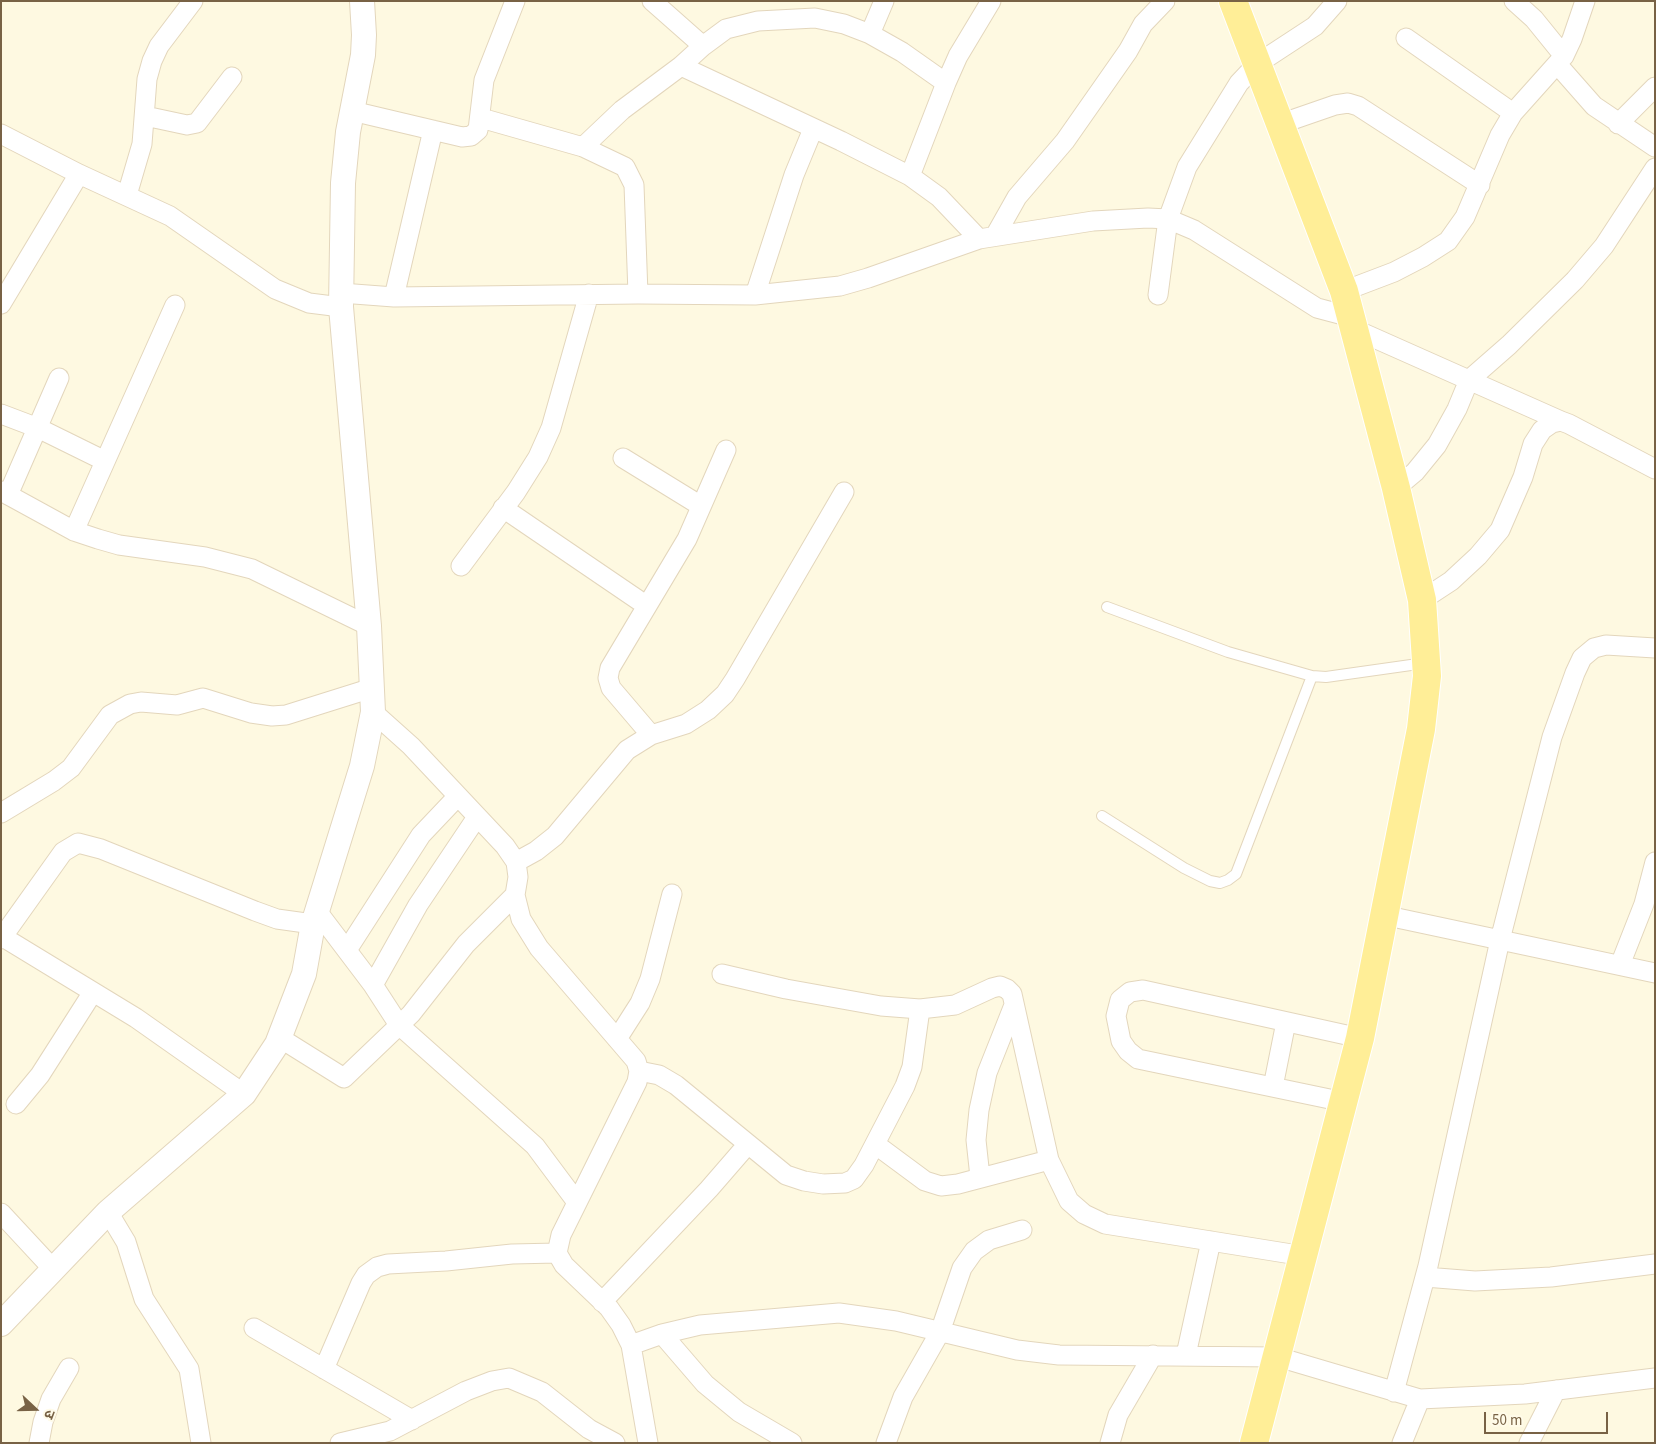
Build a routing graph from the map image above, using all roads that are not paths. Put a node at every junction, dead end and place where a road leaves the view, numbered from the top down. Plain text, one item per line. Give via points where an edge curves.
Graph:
1 (193, 1) edge
2 (362, 1) edge
3 (515, 1) edge
4 (652, 1) edge
5 (884, 1) edge
6 (991, 1) edge
7 (1165, 1) edge
8 (1233, 1) edge
9 (1337, 1) edge
10 (1514, 1) edge
11 (1585, 1) edge
12 (870, 34) junction
13 (1406, 38) dead end
14 (703, 46) junction
15 (1560, 60) junction
16 (1257, 64) junction
17 (681, 66) junction
18 (232, 76) dead end
19 (946, 83) junction
20 (1655, 87) edge
21 (352, 111) junction
22 (1513, 113) junction
23 (145, 116) junction
24 (481, 118) junction
25 (1280, 124) junction
26 (1618, 124) junction
27 (433, 130) junction
28 (813, 130) junction
29 (1, 134) edge
30 (584, 147) junction
31 (1655, 147) edge
32 (1655, 168) edge
33 (79, 174) junction
34 (910, 176) junction
35 (1480, 185) junction
36 (127, 195) junction
37 (1168, 219) junction
38 (987, 237) junction
39 (1344, 291) junction
40 (589, 294) junction
41 (638, 294) junction
42 (755, 295) junction
43 (1158, 295) dead end
44 (394, 298) junction
45 (341, 300) junction
46 (1, 304) edge
47 (175, 305) dead end
48 (1352, 323) junction
49 (59, 378) dead end
50 (1468, 380) junction
51 (1, 414) edge
52 (1561, 421) junction
53 (38, 428) junction
54 (726, 450) dead end
55 (623, 458) dead end
56 (105, 461) junction
57 (1655, 470) edge
58 (1396, 488) junction
59 (844, 492) dead end
60 (4, 493) edge
61 (701, 506) junction
62 (503, 508) junction
63 (74, 531) junction
64 (461, 566) dead end
65 (1422, 600) junction
66 (647, 606) junction
67 (1107, 607) dead end
68 (369, 626) junction
69 (1655, 648) edge
70 (1426, 663) junction
71 (1312, 676) junction
72 (372, 688) junction
73 (374, 712) junction
74 (651, 735) junction
75 (458, 796) junction
76 (1, 813) edge
77 (1102, 816) dead end
78 (477, 817) junction
79 (516, 862) junction
80 (1655, 862) edge
81 (672, 894) dead end
82 (515, 895) junction
83 (1383, 915) junction
84 (315, 917) junction
85 (2, 938) edge
86 (1500, 940) junction
87 (347, 950) junction
88 (1620, 964) junction
89 (1655, 973) edge
90 (722, 974) dead end
91 (373, 985) junction
92 (93, 992) junction
93 (1014, 1005) junction
94 (920, 1009) junction
95 (1286, 1022) junction
96 (399, 1025) junction
97 (280, 1038) junction
98 (1360, 1038) junction
99 (617, 1039) junction
100 (639, 1071) junction
101 (1273, 1087) junction
102 (244, 1094) junction
103 (1344, 1102) junction
104 (16, 1104) dead end
105 (748, 1144) junction
106 (875, 1144) junction
107 (1050, 1160) junction
108 (980, 1177) junction
109 (576, 1201) junction
110 (108, 1212) junction
111 (1, 1213) edge
112 (1022, 1230) dead end
113 (1212, 1241) junction
114 (557, 1253) junction
115 (1304, 1256) junction
116 (1655, 1264) edge
117 (53, 1269) junction
118 (1425, 1278) junction
119 (602, 1302) junction
120 (1, 1324) edge
121 (254, 1328) dead end
122 (940, 1332) junction
123 (662, 1334) junction
124 (631, 1345) junction
125 (1153, 1355) junction
126 (1186, 1355) junction
127 (1278, 1357) junction
128 (69, 1368) dead end
129 (324, 1369) junction
130 (1655, 1378) edge
131 (1556, 1390) junction
132 (1394, 1392) junction
133 (1420, 1399) junction
134 (412, 1420) junction
135 (604, 1440) edge
136 (39, 1443) edge
137 (201, 1443) edge
138 (340, 1443) edge
139 (648, 1443) edge
140 (792, 1443) edge
141 (886, 1443) edge
142 (1110, 1443) edge
143 (1254, 1443) edge
144 (1402, 1443) edge
145 (1530, 1443) edge

1 - 23 street via 159,46 152,61 147,80
2 - 21 street via 364,35
3 - 24 street via 484,80
4 - 14 street
5 - 12 street
6 - 19 street
7 - 38 street via 1143,24 1065,142 1017,196
8 - 16 main road
9 - 16 street via 1315,26
10 - 15 street via 1534,19
11 - 15 street via 1572,39
12 - 14 street via 815,18 792,18 758,21 726,30
12 - 19 street
13 - 22 street
14 - 17 street
15 - 22 street
15 - 26 street via 1594,106
16 - 25 main road
16 - 37 street via 1239,83 1187,168
17 - 28 street
17 - 30 street via 622,110
18 - 23 street via 197,123 187,125
19 - 34 street
20 - 26 street
21 - 27 street
21 - 45 street via 343,183
22 - 35 street via 1500,135
23 - 36 street via 138,165
24 - 27 street via 478,130 471,136
24 - 30 street
25 - 35 street via 1335,105 1348,103 1358,106
25 - 39 main road
26 - 31 street
27 - 44 street
28 - 34 street
28 - 42 street via 794,175
29 - 33 street
30 - 41 street via 625,167 634,185
32 - 50 street via 1604,246 1527,328
33 - 36 street
33 - 46 street
34 - 38 street
35 - 39 street via 1465,217 1448,241 1409,265
36 - 45 street via 199,234 275,289 309,303
37 - 38 street via 1093,221
37 - 43 street
37 - 48 street via 1226,249 1285,290
38 - 42 street via 840,286
39 - 48 main road
40 - 41 street
40 - 44 street
40 - 62 street via 551,428 538,458
41 - 42 street
44 - 45 street
45 - 68 street
47 - 56 street
48 - 50 street
48 - 58 main road
49 - 53 street
50 - 52 street
50 - 58 street via 1457,409 1437,445 1415,472
51 - 53 street
52 - 57 street
52 - 65 street via 1542,430 1533,444 1500,530 1451,581
53 - 56 street
53 - 60 street
54 - 61 street
55 - 61 street
56 - 63 street
58 - 65 main road
59 - 74 street via 725,694 686,724
60 - 63 street
61 - 66 street via 687,539
62 - 64 street
62 - 66 street
63 - 68 street via 119,545 205,557 252,570
65 - 70 main road
66 - 74 street via 614,659 608,678 611,688
67 - 71 lane via 1228,652
68 - 72 street
69 - 86 street via 1606,645 1594,648 1582,658 1552,738
70 - 71 lane via 1326,677
70 - 83 main road via 1421,729
71 - 77 lane via 1236,874 1228,880 1220,883 1210,881 1184,868
72 - 73 street
72 - 76 street via 279,716 250,713 203,698 177,704 130,704 110,715 71,768
73 - 75 street
73 - 84 street via 362,766
74 - 79 street via 627,750 555,836
75 - 78 street
75 - 87 street via 421,835
78 - 79 street
78 - 91 street via 418,905
79 - 82 street
80 - 88 street via 1644,904
81 - 99 street via 650,979 640,1003
82 - 96 street via 466,944
82 - 99 street via 521,919 539,948
83 - 86 street
83 - 98 main road
84 - 85 street via 277,919 101,849 78,844 63,852
84 - 87 street
84 - 97 street via 304,974
85 - 92 street
86 - 88 street
86 - 118 street
87 - 91 street
88 - 89 street
90 - 94 street via 786,990 881,1006
91 - 96 street
92 - 102 street via 136,1018
92 - 104 street via 40,1075
93 - 94 street via 1012,994 1000,986 956,1004
93 - 107 street
93 - 108 street via 987,1073 979,1110 976,1140
94 - 106 street via 912,1067
95 - 98 street
95 - 101 street
95 - 101 street via 1143,990 1130,992 1120,1000 1116,1016 1121,1041 1138,1058
96 - 97 street via 344,1078
96 - 109 street via 535,1146
97 - 102 street
98 - 103 main road
99 - 100 street via 636,1061
100 - 105 street via 659,1075 676,1085
100 - 109 street via 637,1082
101 - 103 street
102 - 110 street
103 - 115 main road
105 - 106 street via 786,1175 823,1184 845,1183 854,1179
105 - 119 street
106 - 108 street via 925,1181 940,1186
107 - 108 street
107 - 113 street via 1069,1201 1084,1214 1105,1224
109 - 114 street via 561,1234
110 - 117 street
110 - 137 street via 126,1242 144,1300 189,1369
111 - 117 street
112 - 122 street via 989,1240 974,1251 962,1268
113 - 115 street
113 - 126 street
114 - 119 street via 564,1265
114 - 129 street via 377,1267 361,1282
115 - 127 main road
116 - 118 street via 1551,1277 1475,1281
117 - 120 street
118 - 132 street
119 - 124 street via 621,1325
121 - 129 street
122 - 123 street via 896,1321 839,1313 700,1325
122 - 125 street via 1042,1353
122 - 141 street via 903,1397
123 - 124 street
123 - 140 street via 705,1384 739,1412
124 - 139 street
125 - 126 street
125 - 142 street via 1118,1415
126 - 127 street
127 - 132 street
127 - 143 main road
128 - 136 street via 51,1400
129 - 134 street
130 - 131 street
131 - 133 street
131 - 145 street
132 - 133 street
133 - 144 street
134 - 135 street via 466,1391 509,1378 542,1392
134 - 138 street via 390,1431

